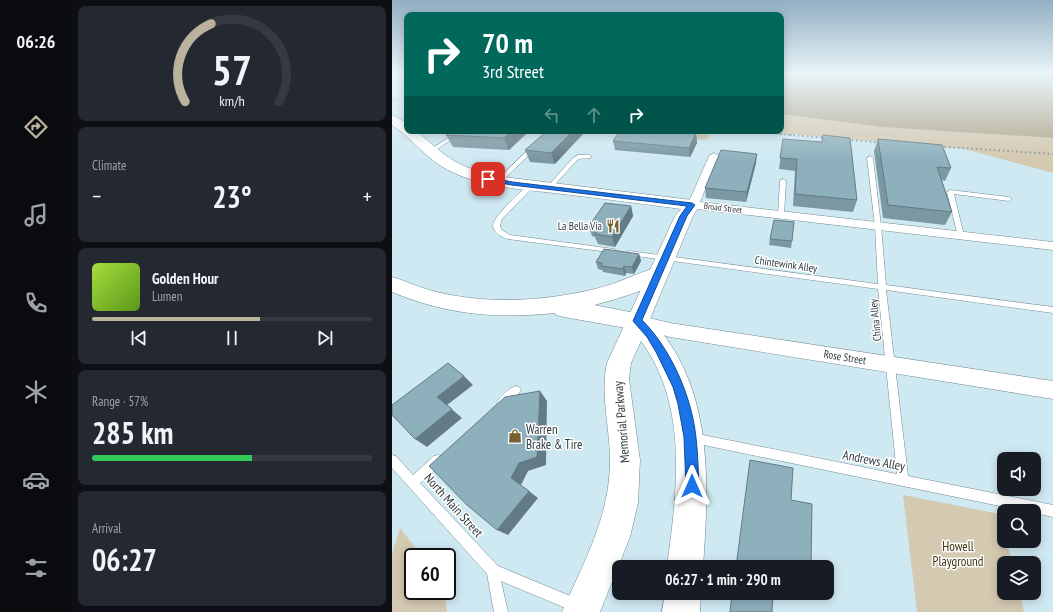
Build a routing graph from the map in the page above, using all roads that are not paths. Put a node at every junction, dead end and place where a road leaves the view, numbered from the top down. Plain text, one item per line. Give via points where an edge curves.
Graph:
1 (392, 119) edge
2 (404, 127) edge
3 (412, 134) edge
4 (457, 134) edge
5 (540, 140) edge
6 (431, 151) junction
7 (714, 156) dead end
8 (589, 157) dead end
9 (870, 158) dead end
10 (499, 181) junction
11 (784, 181) dead end
12 (531, 186) junction
13 (549, 188) junction
14 (1010, 199) dead end
15 (692, 205) junction
16 (781, 215) junction
17 (878, 226) junction
18 (961, 236) junction
19 (1053, 246) edge
20 (662, 266) junction
21 (392, 284) edge
22 (882, 288) junction
23 (545, 306) junction
24 (1053, 310) edge
25 (637, 321) junction
26 (890, 364) junction
27 (516, 390) dead end
28 (1053, 390) edge
29 (493, 411) edge
30 (690, 437) junction
31 (447, 452) edge
32 (392, 460) edge
33 (903, 480) junction
34 (413, 482) junction
35 (1053, 511) edge
36 (686, 560) edge
37 (493, 571) junction
38 (682, 600) edge
39 (586, 611) edge
40 (501, 612) edge
41 (681, 612) edge

1 - 2 main road, Broad Street
3 - 6 main road, Broad Street
4 - 6 lane
5 - 10 lane
6 - 10 main road, Broad Street via 445,163 460,170
7 - 15 street
8 - 13 lane via 574,159
9 - 17 lane, China Alley
10 - 12 main road, Broad Street
11 - 16 lane
12 - 13 main road, Broad Street
12 - 20 lane, Chintewink Alley via 500,217 497,228 501,234
13 - 15 main road, Broad Street
14 - 18 lane via 950,192
15 - 16 street, Broad Street
15 - 20 main road, Memorial Parkway via 684,216
16 - 17 street, Broad Street
17 - 18 street, Broad Street
17 - 22 lane, China Alley
18 - 19 street, Broad Street
20 - 22 lane, Chintewink Alley
20 - 23 main road via 629,288
20 - 25 main road, Memorial Parkway
21 - 23 main road via 452,304 491,308
22 - 24 lane, Chintewink Alley
22 - 26 lane, China Alley
23 - 25 main road
25 - 26 street, Rose Street via 670,330
25 - 30 main road via 655,341 671,371 684,404
25 - 39 main road, Memorial Parkway via 619,363 617,375 625,460 622,503 613,537
26 - 28 street, Rose Street
26 - 33 lane, China Alley
27 - 29 lane
30 - 33 lane, Andrews Alley
30 - 36 main road via 692,490
31 - 34 lane
32 - 34 lane, North Main Street
33 - 35 lane, Andrews Alley
34 - 37 lane, North Main Street
37 - 39 lane
37 - 40 lane
38 - 41 main road

